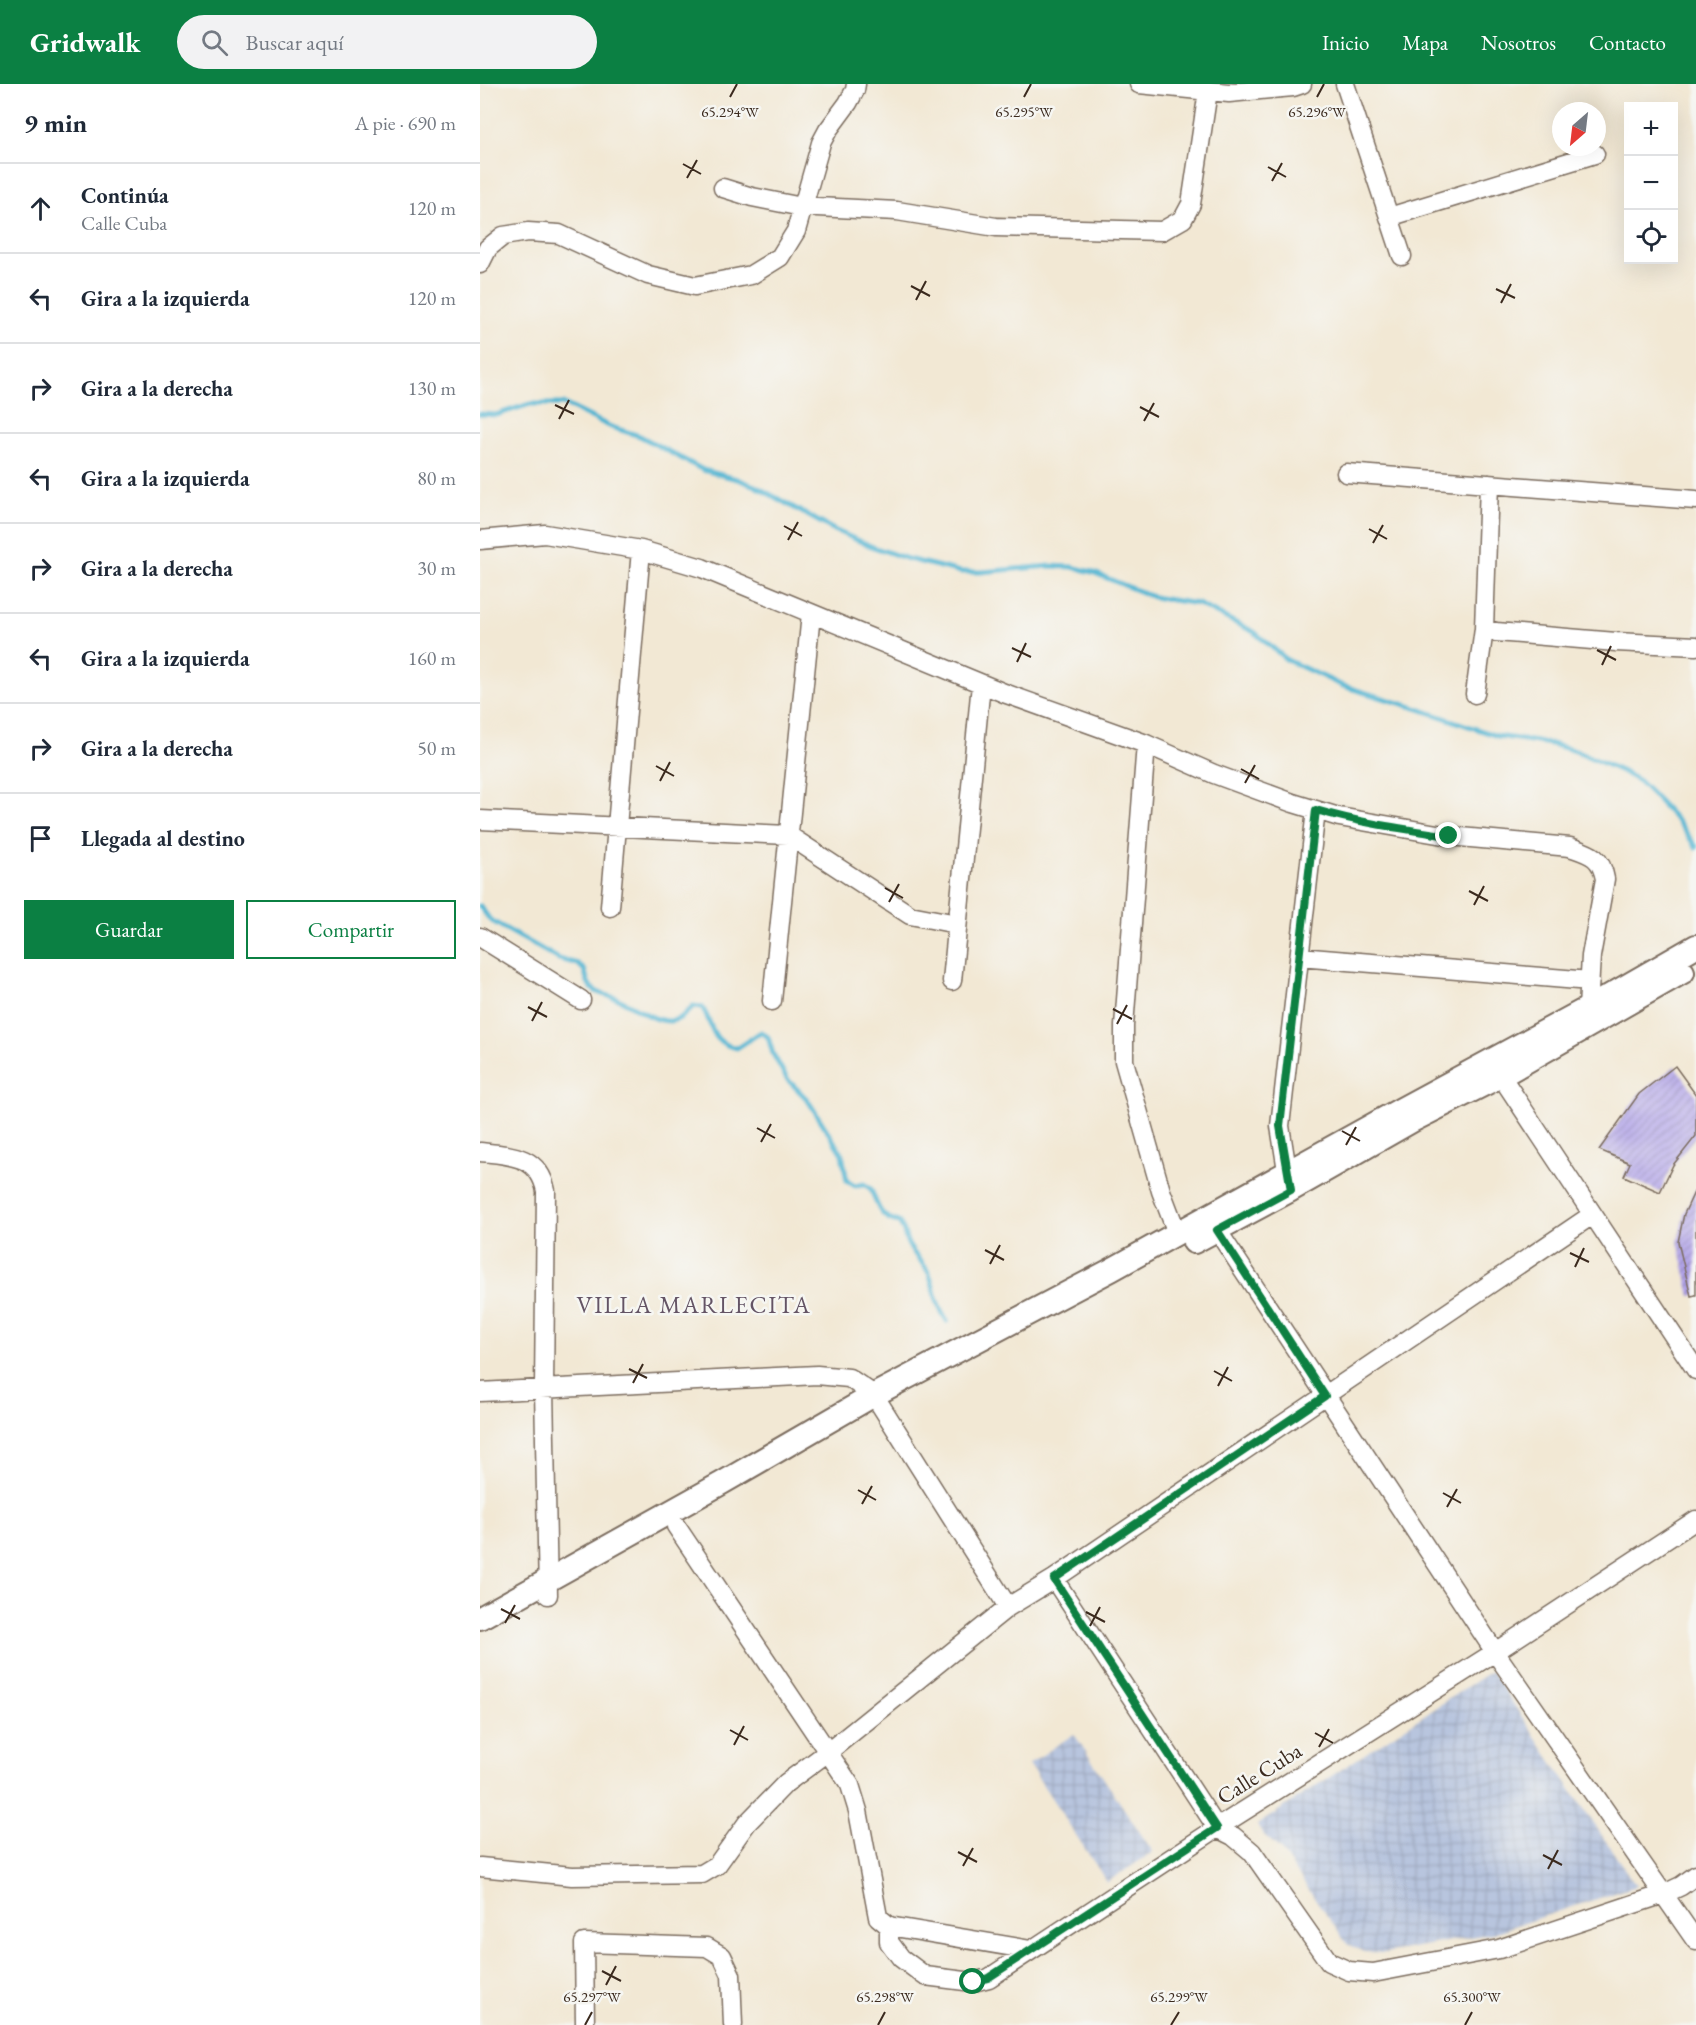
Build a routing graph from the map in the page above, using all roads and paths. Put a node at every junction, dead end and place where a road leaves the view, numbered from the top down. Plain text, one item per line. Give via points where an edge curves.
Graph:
1 (856, 84) edge
2 (1139, 84) edge
3 (1302, 84) edge
4 (1346, 84) edge
5 (1208, 91) junction
6 (1588, 156) edge
7 (723, 188) dead end
8 (803, 206) junction
9 (1389, 217) junction
10 (1402, 256) dead end
11 (480, 264) edge
12 (1346, 473) dead end
13 (1489, 484) junction
14 (1696, 500) edge
15 (480, 540) edge
16 (641, 550) junction
17 (811, 614) junction
18 (1484, 629) junction
19 (1696, 646) edge
20 (981, 684) junction
21 (1475, 694) dead end
22 (1146, 744) junction
23 (1316, 810) junction
24 (480, 820) edge
25 (617, 827) junction
26 (788, 835) junction
27 (610, 907) dead end
28 (957, 924) junction
29 (480, 937) edge
30 (1696, 946) edge
31 (1299, 957) junction
32 (1696, 964) edge
33 (952, 981) dead end
34 (1590, 981) junction
35 (581, 1000) dead end
36 (772, 1001) dead end
37 (1588, 1008) junction
38 (1501, 1076) junction
39 (480, 1152) edge
40 (1289, 1181) junction
41 (1592, 1215) junction
42 (1217, 1230) junction
43 (1177, 1233) junction
44 (1696, 1370) edge
45 (544, 1389) junction
46 (480, 1392) edge
47 (1325, 1396) junction
48 (879, 1401) junction
49 (1696, 1520) edge
50 (676, 1526) junction
51 (1054, 1579) junction
52 (548, 1587) junction
53 (1008, 1607) junction
54 (480, 1618) edge
55 (480, 1633) edge
56 (1495, 1652) junction
57 (828, 1752) junction
58 (1217, 1828) junction
59 (480, 1867) edge
60 (1696, 1875) edge
61 (1664, 1894) junction
62 (889, 1926) junction
63 (1696, 1941) edge
64 (1031, 1950) junction
65 (585, 2025) edge
66 (733, 2025) edge

1 - 8 street via 848,103 820,143
2 - 5 street
3 - 5 street via 1229,93
4 - 9 street
5 - 8 street via 1191,204 1183,219 1162,231 996,227 897,211
6 - 9 street
7 - 8 street
8 - 11 street via 796,231 780,257 751,275 706,284 648,275 559,234 528,232 503,236 488,248
9 - 10 street
12 - 13 street
13 - 14 street
13 - 18 street
15 - 16 street via 545,534
16 - 17 street via 740,582
16 - 25 street
17 - 20 street
17 - 26 street
18 - 19 street
18 - 21 street
20 - 22 street
20 - 28 street
22 - 23 street via 1214,774
22 - 43 street via 1124,1061
23 - 31 street
23 - 34 street via 1416,831 1570,847 1589,853 1603,867 1605,879
24 - 25 street
25 - 26 street
25 - 27 street
26 - 28 street via 910,915
26 - 36 street
28 - 33 street
29 - 35 street
30 - 37 street
31 - 34 street
31 - 40 street via 1280,1126
32 - 38 street
34 - 37 street
37 - 40 street via 1401,1109
38 - 40 street
38 - 41 street
39 - 45 street via 527,1161 543,1178
40 - 42 street
40 - 43 street
41 - 44 street
41 - 47 street
42 - 47 street
42 - 48 street
43 - 48 street
45 - 46 street
45 - 48 street via 817,1375 849,1378
45 - 52 street
47 - 51 street
47 - 56 street
48 - 50 street
48 - 52 street via 750,1467
48 - 53 street
49 - 56 street, Calle Cuba
50 - 52 street
50 - 57 street, Calle Cuba
51 - 53 street
51 - 58 street
52 - 54 street
52 - 55 street
53 - 57 street
56 - 58 street, Calle Cuba
56 - 61 street
57 - 59 street via 786,1783 747,1823 717,1864 702,1874 572,1876
57 - 62 street, Calle Cuba via 850,1785 878,1917
58 - 61 street via 1252,1852 1329,1962 1349,1971 1373,1973 1498,1949
58 - 64 street, Calle Cuba
60 - 61 street
61 - 63 street
62 - 64 street
62 - 64 street, Calle Cuba via 889,1942 901,1958 925,1976 973,1982 988,1978
65 - 66 street via 584,1943 707,1947 722,1956 731,1975

